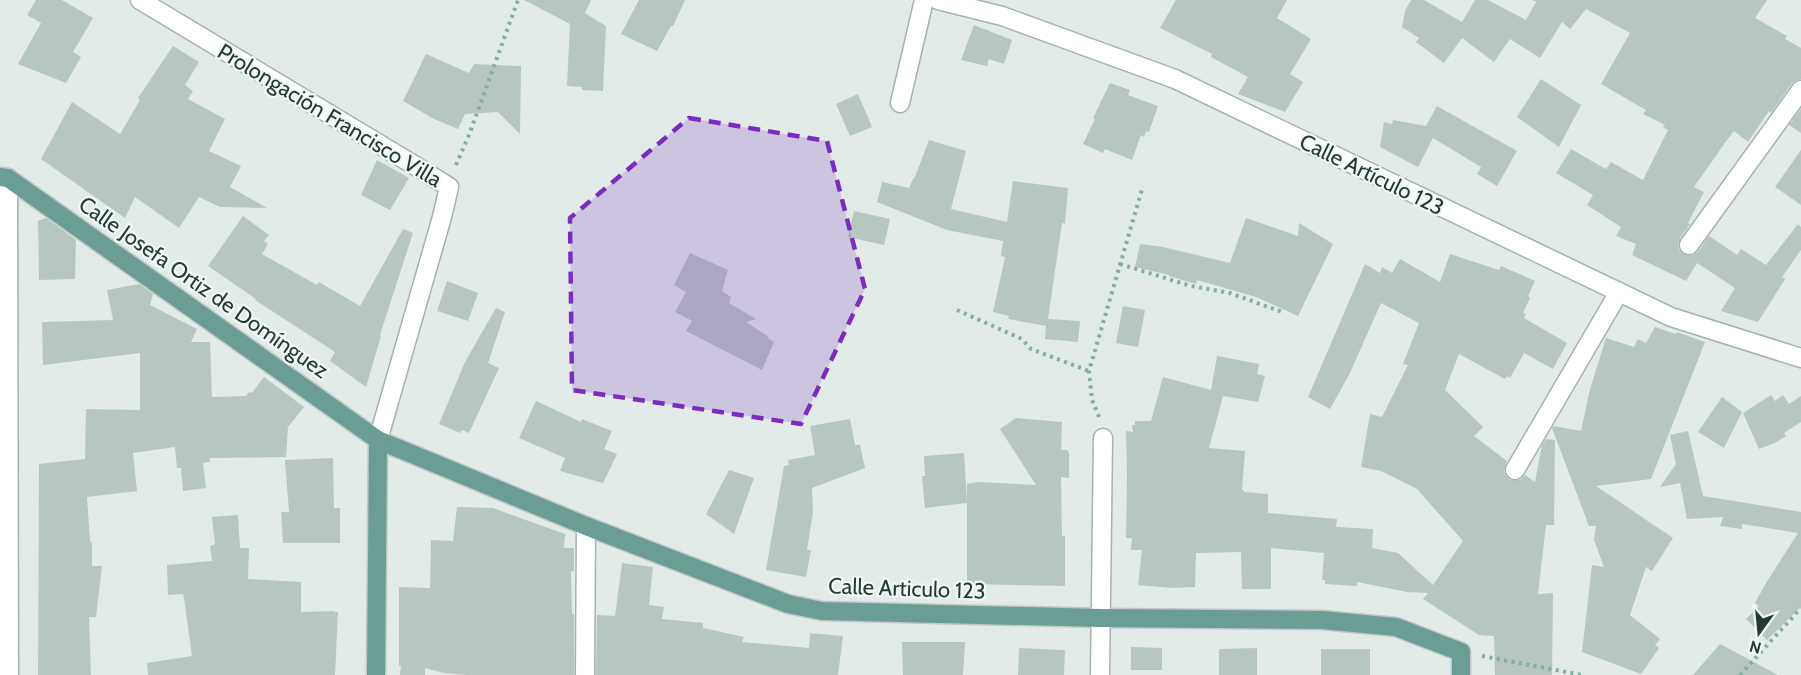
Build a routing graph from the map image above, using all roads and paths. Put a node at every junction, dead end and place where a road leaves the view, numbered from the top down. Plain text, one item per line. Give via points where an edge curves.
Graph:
1 (140, 0) edge
2 (518, 0) edge
3 (924, 0) edge
4 (938, 0) edge
5 (1801, 90) edge
6 (900, 102) dead end
7 (4, 177) edge
8 (1143, 186) dead end
9 (449, 187) junction
10 (1689, 245) dead end
11 (1120, 264) junction
12 (1618, 292) junction
13 (957, 310) dead end
14 (1285, 313) dead end
15 (1801, 358) edge
16 (1089, 371) junction
17 (1103, 438) joint
18 (378, 440) junction
19 (4, 463) edge
20 (1515, 470) dead end
21 (586, 526) junction
22 (1801, 608) edge
23 (1101, 618) junction
24 (1461, 652) junction
25 (9, 675) edge
26 (376, 675) edge
27 (585, 675) edge
28 (1100, 675) edge
29 (1461, 675) edge
30 (1582, 675) edge
31 (1740, 675) edge

1 - 9 street, Prolongación Francisco Villa
2 - 9 path
3 - 6 street
4 - 12 street, Calle Artículo 123 via 1002,16 1175,80
5 - 10 street
7 - 18 main road, Calle Josefa Ortiz de Domínguez
7 - 19 street
8 - 11 path
9 - 18 street, Prolongación Francisco Villa
11 - 14 path via 1191,286 1230,293
11 - 16 path
12 - 15 street, Calle Artículo 123 via 1671,317
12 - 20 street
13 - 16 path via 1022,339 1031,349
16 - 17 path
17 - 23 street
18 - 21 main road, Calle Articulo 123
18 - 26 main road
19 - 25 street
21 - 23 main road, Calle Articulo 123 via 788,604 822,610
21 - 27 street
22 - 31 path
23 - 24 main road, Calle Articulo 123 via 1322,620 1396,627
23 - 28 street
24 - 29 main road
24 - 30 path

